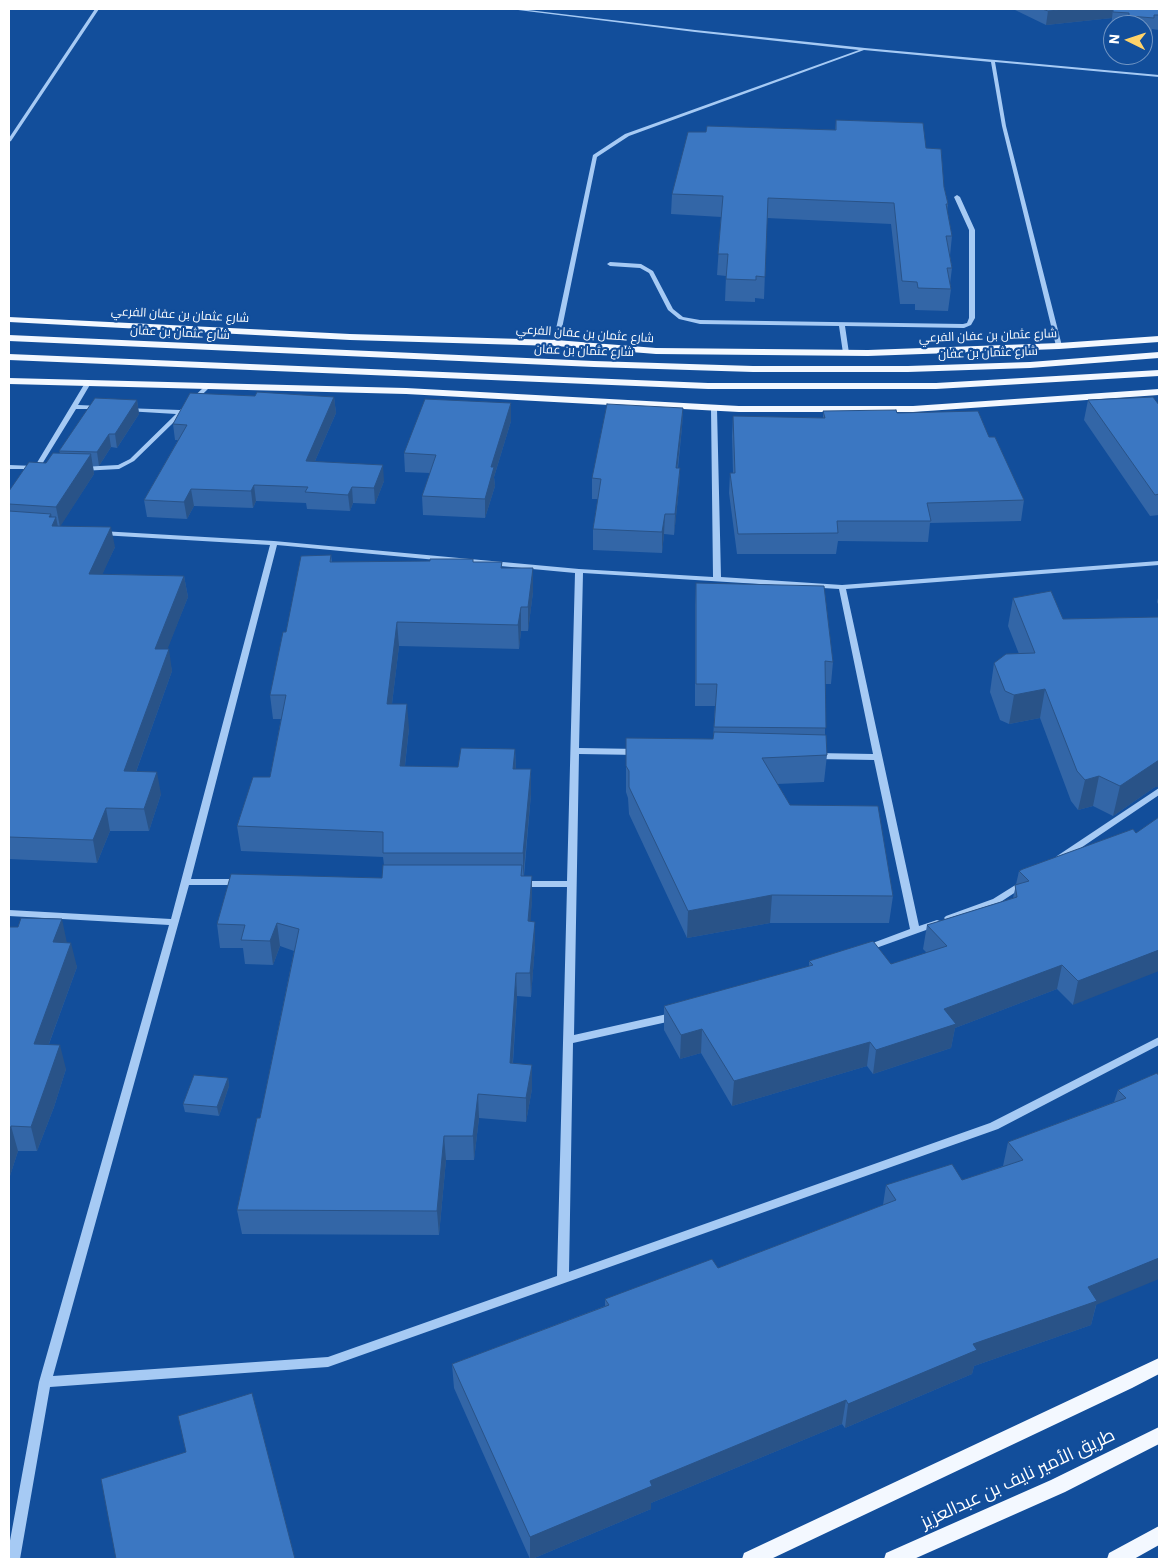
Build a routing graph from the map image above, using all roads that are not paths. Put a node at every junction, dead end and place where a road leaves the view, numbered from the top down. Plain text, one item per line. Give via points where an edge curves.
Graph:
1 (97, 9) edge
2 (512, 9) edge
3 (865, 49) junction
4 (993, 61) junction
5 (1159, 76) edge
6 (9, 141) edge
7 (957, 198) dead end
8 (610, 264) dead end
9 (9, 319) edge
10 (842, 324) junction
11 (9, 337) edge
12 (1159, 339) edge
13 (556, 343) junction
14 (1059, 346) junction
15 (846, 353) junction
16 (1159, 355) edge
17 (9, 357) edge
18 (1159, 373) edge
19 (9, 382) edge
20 (88, 383) junction
21 (207, 387) junction
22 (1159, 392) edge
23 (74, 407) junction
24 (112, 409) edge
25 (122, 409) edge
26 (714, 409) junction
27 (180, 412) junction
28 (9, 466) edge
29 (37, 468) junction
30 (47, 468) edge
31 (76, 469) edge
32 (97, 533) edge
33 (274, 543) junction
34 (1159, 563) edge
35 (579, 571) junction
36 (717, 580) junction
37 (842, 587) junction
38 (574, 751) junction
39 (643, 752) edge
40 (810, 756) edge
41 (878, 757) junction
42 (1159, 791) edge
43 (1053, 863) edge
44 (1036, 874) edge
45 (185, 882) junction
46 (254, 882) edge
47 (512, 884) edge
48 (572, 884) junction
49 (9, 913) edge
50 (175, 922) junction
51 (915, 931) junction
52 (851, 954) edge
53 (684, 1014) edge
54 (568, 1040) junction
55 (1159, 1041) edge
56 (563, 1279) junction
57 (1159, 1365) edge
58 (45, 1382) junction
59 (1159, 1435) edge
60 (1159, 1535) edge
61 (13, 1559) edge
62 (751, 1559) edge
63 (893, 1559) edge
64 (1116, 1559) edge

1 - 6 street
2 - 3 street
3 - 4 street
3 - 13 street via 627,136 596,156
4 - 5 street
4 - 14 street via 1012,162
7 - 10 street via 972,230 972,318 969,324 952,327
8 - 10 street via 641,266 651,272 671,310 681,318 700,322
9 - 13 main road, شارع عثمان بن عفان الفرعي via 350,337
10 - 15 street
11 - 16 main road, شارع عثمان بن عفان via 753,370 1030,365
12 - 14 main road, شارع عثمان بن عفان الفرعي
13 - 15 main road, شارع عثمان بن عفان الفرعي via 656,351
14 - 15 main road, شارع عثمان بن عفان الفرعي
17 - 18 main road, شارع عثمان بن عفان via 708,386 936,386
19 - 20 main road
20 - 21 main road
20 - 23 street
21 - 26 main road via 406,391
21 - 27 street
22 - 26 main road via 913,409
23 - 24 street
23 - 29 street
25 - 27 street
26 - 36 street
27 - 31 street via 132,460 119,468
28 - 29 street
29 - 30 street
32 - 33 street
33 - 35 street
33 - 45 street
34 - 37 street
35 - 36 street
35 - 38 street
36 - 37 street
37 - 41 street
38 - 39 street
38 - 48 street
40 - 41 street
41 - 51 street
42 - 43 street
44 - 51 street via 996,902
45 - 46 street
45 - 50 street
47 - 48 street
48 - 54 street
49 - 50 street
50 - 58 street
51 - 52 street
53 - 54 street
54 - 56 street
55 - 56 street via 994,1126
56 - 58 street via 328,1362
57 - 62 main road
58 - 61 street
59 - 63 main road, طريق الأمير نايف بن عبدالعزيز via 1058,1486
60 - 64 main road

